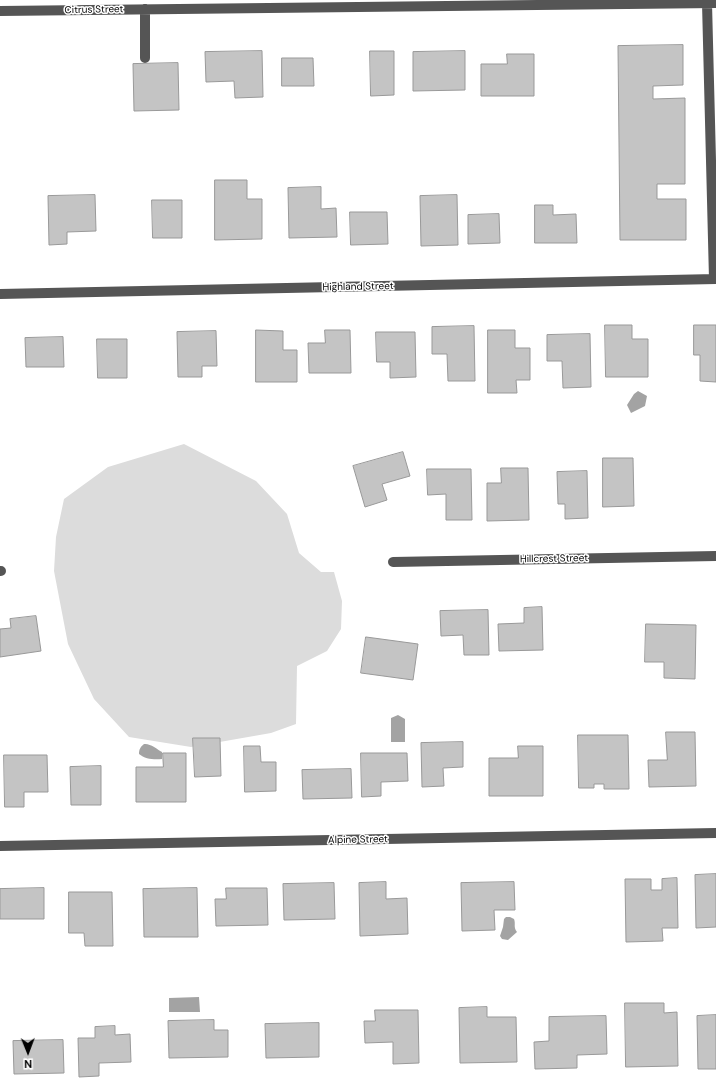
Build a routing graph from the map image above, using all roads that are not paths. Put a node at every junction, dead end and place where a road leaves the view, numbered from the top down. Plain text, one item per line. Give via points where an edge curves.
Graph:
1 (592, 2) edge
2 (711, 3) edge
3 (145, 9) junction
4 (0, 11) edge
5 (145, 58) dead end
6 (715, 279) edge
7 (0, 294) edge
8 (716, 556) edge
9 (392, 562) dead end
10 (716, 833) edge
11 (0, 846) edge

1 - 2 street, Citrus Street
1 - 3 street, Citrus Street
2 - 6 street
3 - 4 street, Citrus Street
3 - 5 street
6 - 7 street, Highland Street
8 - 9 street, Hillcrest Street
10 - 11 street, Alpine Street

